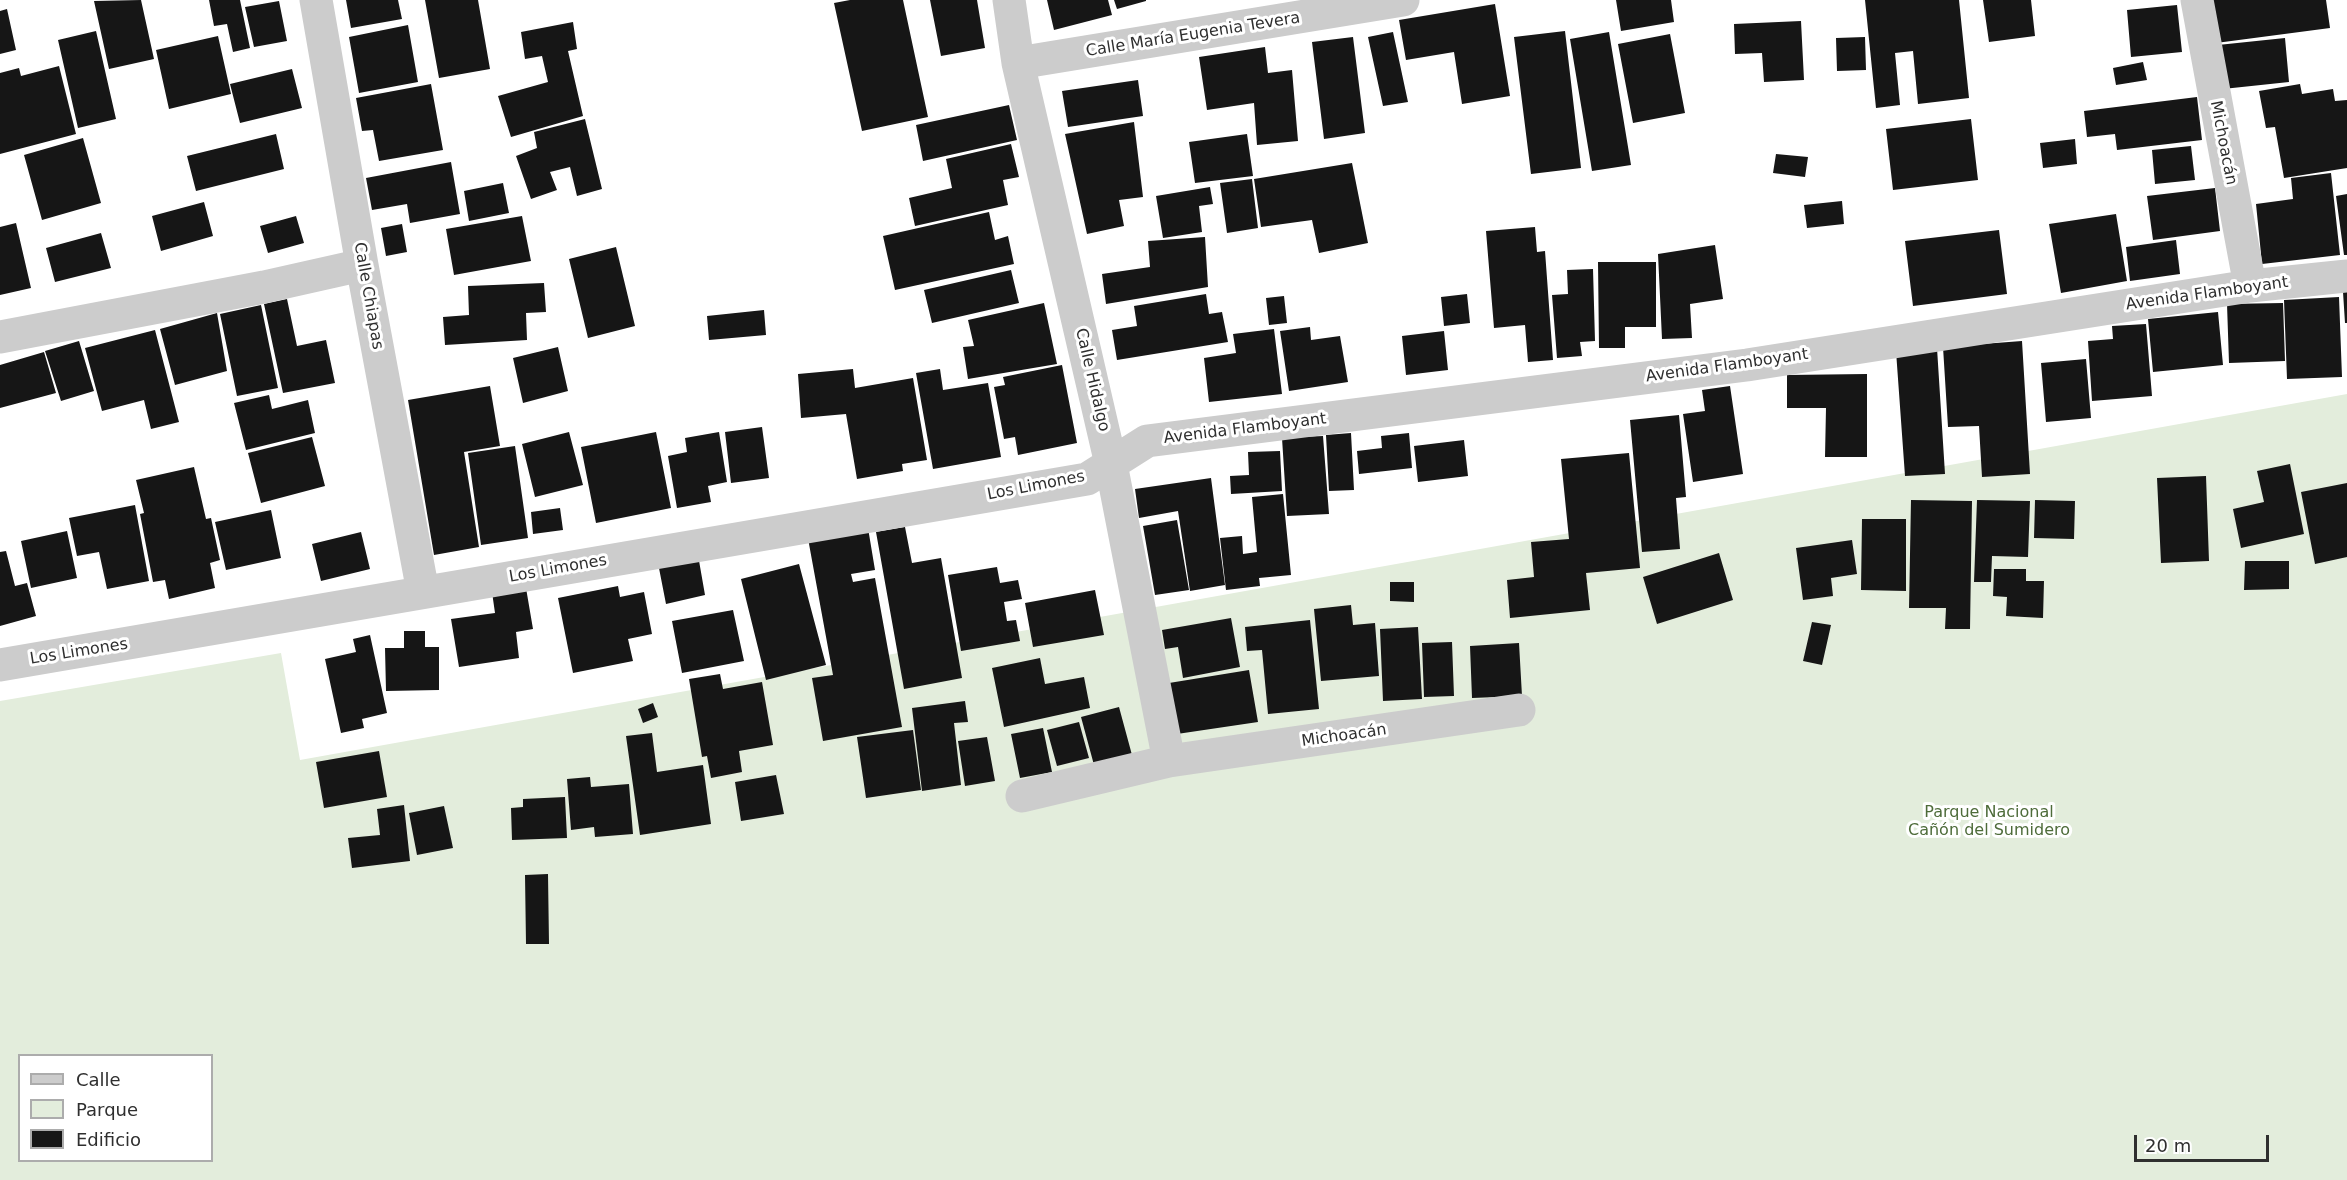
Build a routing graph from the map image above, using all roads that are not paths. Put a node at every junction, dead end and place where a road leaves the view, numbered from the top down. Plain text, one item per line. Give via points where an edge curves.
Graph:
1 (316, 0) edge
2 (1009, 0) edge
3 (1403, 0) edge
4 (2197, 0) edge
5 (1018, 63) junction
6 (362, 265) junction
7 (2347, 276) edge
8 (2250, 286) junction
9 (0, 337) edge
10 (1112, 464) junction
11 (423, 592) junction
12 (0, 665) edge
13 (1519, 711) dead end
14 (1169, 761) junction
15 (1022, 796) dead end

1 - 6 street, Calle Chiapas
2 - 5 street, Calle Hidalgo
3 - 5 street, Calle María Eugenia Tevera
4 - 8 street, Michoacán
5 - 10 street, Calle Hidalgo
6 - 9 street
6 - 11 street, Calle Chiapas
7 - 8 street, Avenida Flamboyant
8 - 10 street, Avenida Flamboyant via 1747,365 1147,441
10 - 11 street, Los Limones via 1087,479
10 - 14 street, Calle Hidalgo
11 - 12 street, Los Limones
13 - 14 street, Michoacán
14 - 15 street, Michoacán

